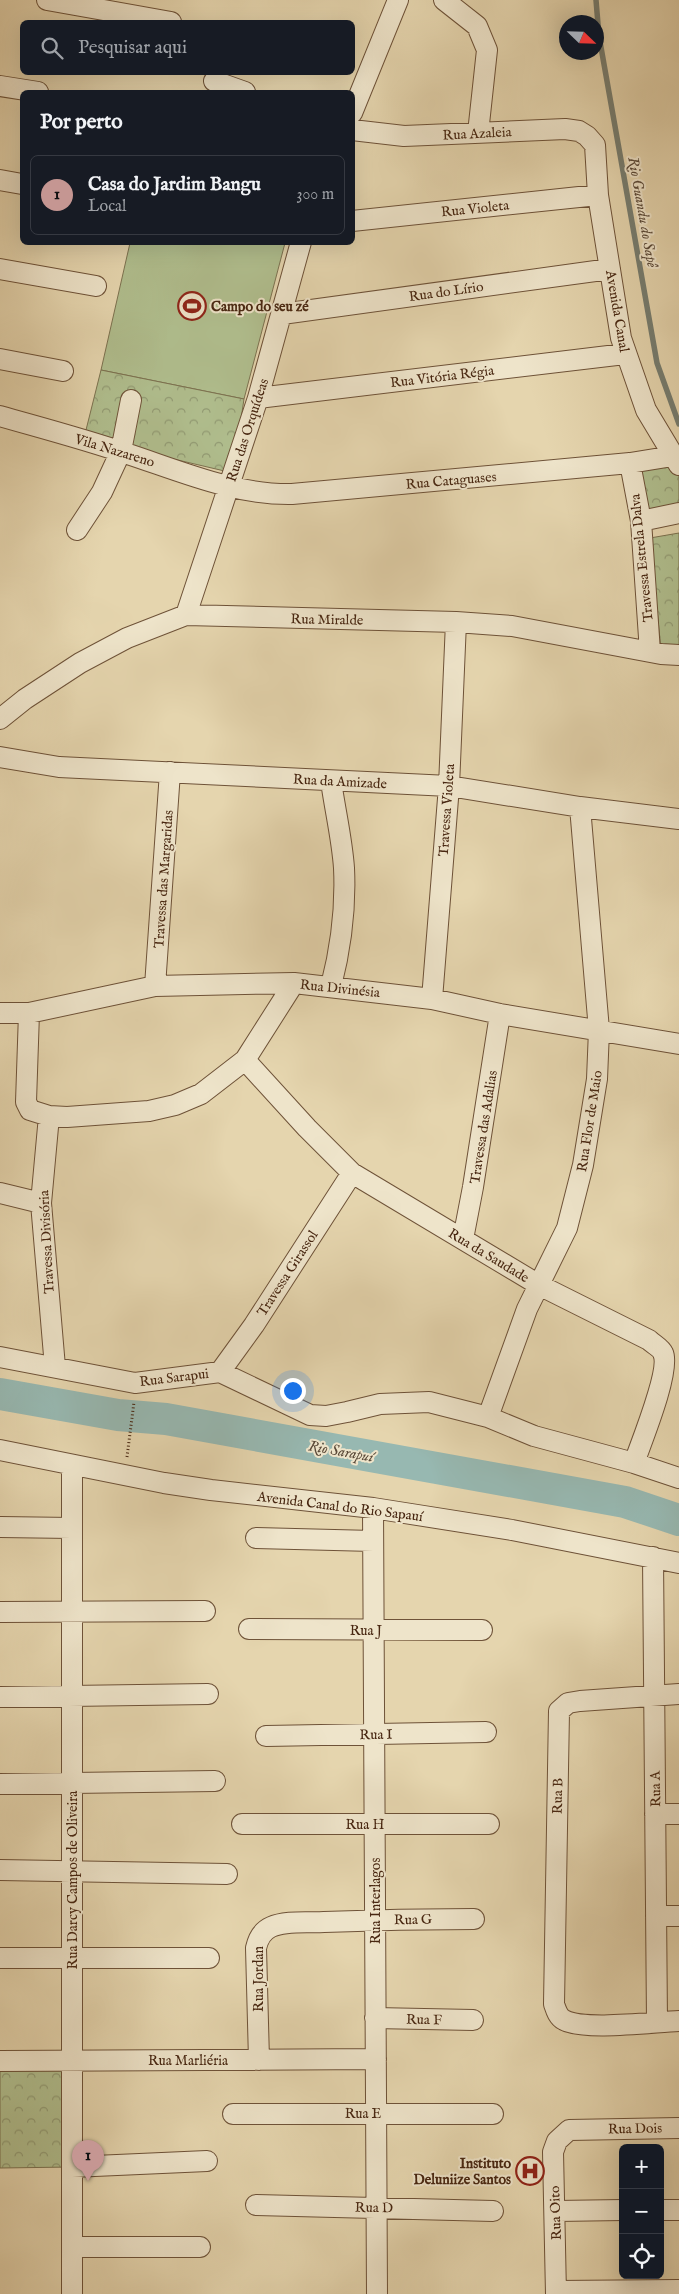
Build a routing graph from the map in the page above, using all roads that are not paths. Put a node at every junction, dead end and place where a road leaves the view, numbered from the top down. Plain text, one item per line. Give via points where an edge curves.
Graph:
1 (47, 0) edge
2 (444, 0) edge
3 (393, 1) edge
4 (160, 20) edge
5 (361, 68) edge
6 (214, 82) dead end
7 (0, 86) edge
8 (25, 90) edge
9 (239, 90) edge
10 (355, 98) edge
11 (355, 130) edge
12 (478, 133) junction
13 (595, 145) joint
14 (0, 180) edge
15 (20, 184) edge
16 (598, 194) junction
17 (355, 221) edge
18 (300, 245) edge
19 (0, 269) edge
20 (610, 269) junction
21 (96, 286) dead end
22 (282, 314) junction
23 (625, 354) junction
24 (0, 359) edge
25 (63, 371) dead end
26 (258, 398) junction
27 (131, 400) dead end
28 (0, 416) edge
29 (121, 451) junction
30 (676, 460) edge
31 (630, 463) junction
32 (229, 487) junction
33 (679, 513) edge
34 (641, 521) junction
35 (77, 530) dead end
36 (186, 615) junction
37 (456, 622) junction
38 (650, 652) junction
39 (679, 655) edge
40 (0, 719) edge
41 (0, 757) edge
42 (170, 772) junction
43 (331, 781) junction
44 (448, 786) junction
45 (580, 807) junction
46 (679, 819) edge
47 (294, 983) junction
48 (155, 986) junction
49 (331, 986) junction
50 (432, 999) junction
51 (0, 1013) edge
52 (29, 1013) junction
53 (500, 1014) junction
54 (598, 1030) junction
55 (679, 1044) edge
56 (245, 1060) junction
57 (49, 1116) junction
58 (352, 1173) junction
59 (5, 1194) edge
60 (41, 1204) junction
61 (463, 1239) junction
62 (539, 1285) junction
63 (0, 1357) edge
64 (55, 1367) junction
65 (220, 1372) junction
66 (488, 1417) junction
67 (0, 1450) edge
68 (634, 1463) junction
69 (72, 1465) junction
70 (679, 1478) edge
71 (373, 1508) junction
72 (0, 1527) edge
73 (72, 1528) junction
74 (256, 1538) dead end
75 (373, 1542) junction
76 (653, 1557) junction
77 (679, 1563) edge
78 (205, 1611) dead end
79 (0, 1612) edge
80 (72, 1612) junction
81 (249, 1629) dead end
82 (482, 1630) dead end
83 (374, 1631) junction
84 (208, 1694) dead end
85 (679, 1694) edge
86 (654, 1695) junction
87 (0, 1697) edge
88 (72, 1697) junction
89 (486, 1732) dead end
90 (374, 1734) junction
91 (266, 1736) dead end
92 (215, 1781) dead end
93 (0, 1784) edge
94 (72, 1784) junction
95 (655, 1814) junction
96 (679, 1814) edge
97 (242, 1824) dead end
98 (375, 1824) junction
99 (489, 1824) dead end
100 (0, 1870) edge
101 (72, 1872) junction
102 (227, 1874) dead end
103 (656, 1916) junction
104 (679, 1916) edge
105 (474, 1919) dead end
106 (375, 1920) junction
107 (293, 1923) joint
108 (72, 1957) junction
109 (0, 1958) edge
110 (210, 1958) dead end
111 (375, 2018) junction
112 (474, 2020) dead end
113 (679, 2021) edge
114 (657, 2022) junction
115 (376, 2059) junction
116 (72, 2060) junction
117 (259, 2060) junction
118 (0, 2061) edge
119 (375, 2113) junction
120 (232, 2114) dead end
121 (493, 2114) dead end
122 (679, 2128) edge
123 (590, 2129) joint
124 (207, 2161) dead end
125 (72, 2167) junction
126 (256, 2205) dead end
127 (376, 2207) junction
128 (619, 2210) edge
129 (664, 2210) edge
130 (679, 2210) edge
131 (493, 2211) dead end
132 (556, 2211) junction
133 (200, 2247) dead end
134 (72, 2248) junction
135 (679, 2290) edge
136 (556, 2292) edge
137 (72, 2294) edge
138 (377, 2294) edge

1 - 4 street
2 - 12 street via 477,26 487,50
3 - 5 street
5 - 10 street
6 - 9 street
7 - 8 street
11 - 12 street, Rua Azaleia via 404,136
12 - 13 street, Rua Azaleia via 565,129 579,131
13 - 16 street, Avenida Canal
14 - 15 street
16 - 17 street, Rua Violeta
16 - 20 street, Avenida Canal
18 - 22 street, Rua das Orquídeas
19 - 21 street
20 - 22 street, Rua do Lírio
20 - 23 street, Avenida Canal
22 - 26 street, Rua das Orquídeas
23 - 26 street, Rua Vitória Régia
23 - 30 street, Avenida Canal via 646,410
24 - 25 street
26 - 32 street, Rua das Orquídeas
27 - 29 street
28 - 29 street, Vila Nazareno
29 - 32 street, Vila Nazareno
29 - 35 street via 102,492
30 - 31 street, Rua Cataguases
31 - 32 street, Rua Cataguases via 292,494 269,494
31 - 34 street, Travessa Estrela Dalva
32 - 36 street, Rua das Orquídeas
33 - 34 street
34 - 38 street, Travessa Estrela Dalva
36 - 37 street, Rua Miralde
36 - 40 street, Rua Miralde via 127,638 80,663
37 - 38 street, Rua Miralde via 512,626
37 - 44 street, Travessa Violeta
38 - 39 street, Rua Miralde
41 - 42 street, Rua da Amizade via 59,767
42 - 43 street, Rua da Amizade
42 - 48 street, Travessa das Margaridas
43 - 44 street, Rua da Amizade
43 - 49 street via 344,868 344,915
44 - 45 street, Rua da Amizade
44 - 50 street, Travessa Violeta
45 - 46 street, Rua da Amizade
45 - 54 street, Rua Flor de Maio
47 - 48 street, Rua Divinésia
47 - 49 street, Rua Divinésia
47 - 56 street
48 - 52 street, Rua Divinésia
49 - 50 street, Rua Divinésia
50 - 53 street, Rua Divinésia
51 - 52 street, Rua Divinésia
52 - 57 street via 26,1102 30,1110
53 - 54 street, Rua Divinésia
53 - 61 street, Travessa das Adalias
54 - 55 street, Rua Divinésia
54 - 62 street, Rua Flor de Maio via 597,1080 583,1165 567,1228
56 - 57 street via 201,1094 175,1105 148,1111
56 - 58 street, Rua da Saudade
57 - 60 street, Travessa Divisória
58 - 61 street, Rua da Saudade
58 - 65 street, Travessa Girassol
59 - 60 street
60 - 64 street, Travessa Divisória
61 - 62 street, Rua da Saudade
62 - 66 street, Rua Flor de Maio via 510,1352
62 - 68 street, Rua da Saudade via 649,1340 663,1352 665,1363 659,1389
63 - 64 street, Rua Sarapui
64 - 65 street, Rua Sarapui via 135,1383
65 - 66 street, Rua Sarapui via 310,1415 333,1415 380,1404 429,1402
66 - 68 street via 534,1436
67 - 69 street, Avenida Canal do Rio Sapauí
68 - 70 street
69 - 71 street, Avenida Canal do Rio Sapauí via 211,1490
69 - 73 street, Rua Darcy Campos de Oliveira
71 - 75 street, Rua Interlagos
71 - 76 street, Avenida Canal do Rio Sapauí
72 - 73 street
73 - 80 street, Rua Darcy Campos de Oliveira
74 - 75 street
75 - 83 street, Rua Interlagos
76 - 77 street, Avenida Canal do Rio Sapauí
76 - 86 street, Rua A
78 - 80 street
79 - 80 street
80 - 88 street, Rua Darcy Campos de Oliveira
81 - 83 street, Rua J
82 - 83 street, Rua J
83 - 90 street, Rua Interlagos
84 - 88 street
85 - 86 street, Rua B
86 - 95 street, Rua A
86 - 114 street, Rua B via 568,1703 559,1711 554,2004 563,2020 578,2024
87 - 88 street
88 - 94 street, Rua Darcy Campos de Oliveira
89 - 90 street, Rua I
90 - 91 street, Rua I
90 - 98 street, Rua Interlagos
92 - 94 street
93 - 94 street
94 - 101 street, Rua Darcy Campos de Oliveira
95 - 96 street
95 - 103 street, Rua A
97 - 98 street, Rua H
98 - 99 street, Rua H
98 - 106 street, Rua Interlagos
100 - 101 street
101 - 102 street
101 - 108 street, Rua Darcy Campos de Oliveira
103 - 104 street
103 - 114 street, Rua A
105 - 106 street, Rua G
106 - 107 street, Rua G
106 - 111 street, Rua Interlagos
107 - 117 street, Rua Jordan via 271,1926 258,1940
108 - 109 street
108 - 110 street
108 - 116 street, Rua Darcy Campos de Oliveira
111 - 112 street, Rua F
111 - 115 street, Rua Interlagos
113 - 114 street
115 - 117 street, Rua Marliéria
115 - 119 street, Rua Interlagos
116 - 117 street, Rua Marliéria
116 - 118 street, Rua Marliéria
116 - 125 street, Rua Darcy Campos de Oliveira
119 - 120 street, Rua E
119 - 121 street, Rua E
119 - 127 street, Rua Interlagos
122 - 123 street, Rua Dois
123 - 132 street, Rua Oito via 569,2130 557,2141 553,2152
124 - 125 street
125 - 134 street, Rua Darcy Campos de Oliveira
126 - 127 street, Rua D
127 - 131 street, Rua D
127 - 138 street, Rua Interlagos
128 - 132 street
129 - 130 street
132 - 136 street, Rua Oito
133 - 134 street
134 - 137 street, Rua Darcy Campos de Oliveira
135 - 136 street

